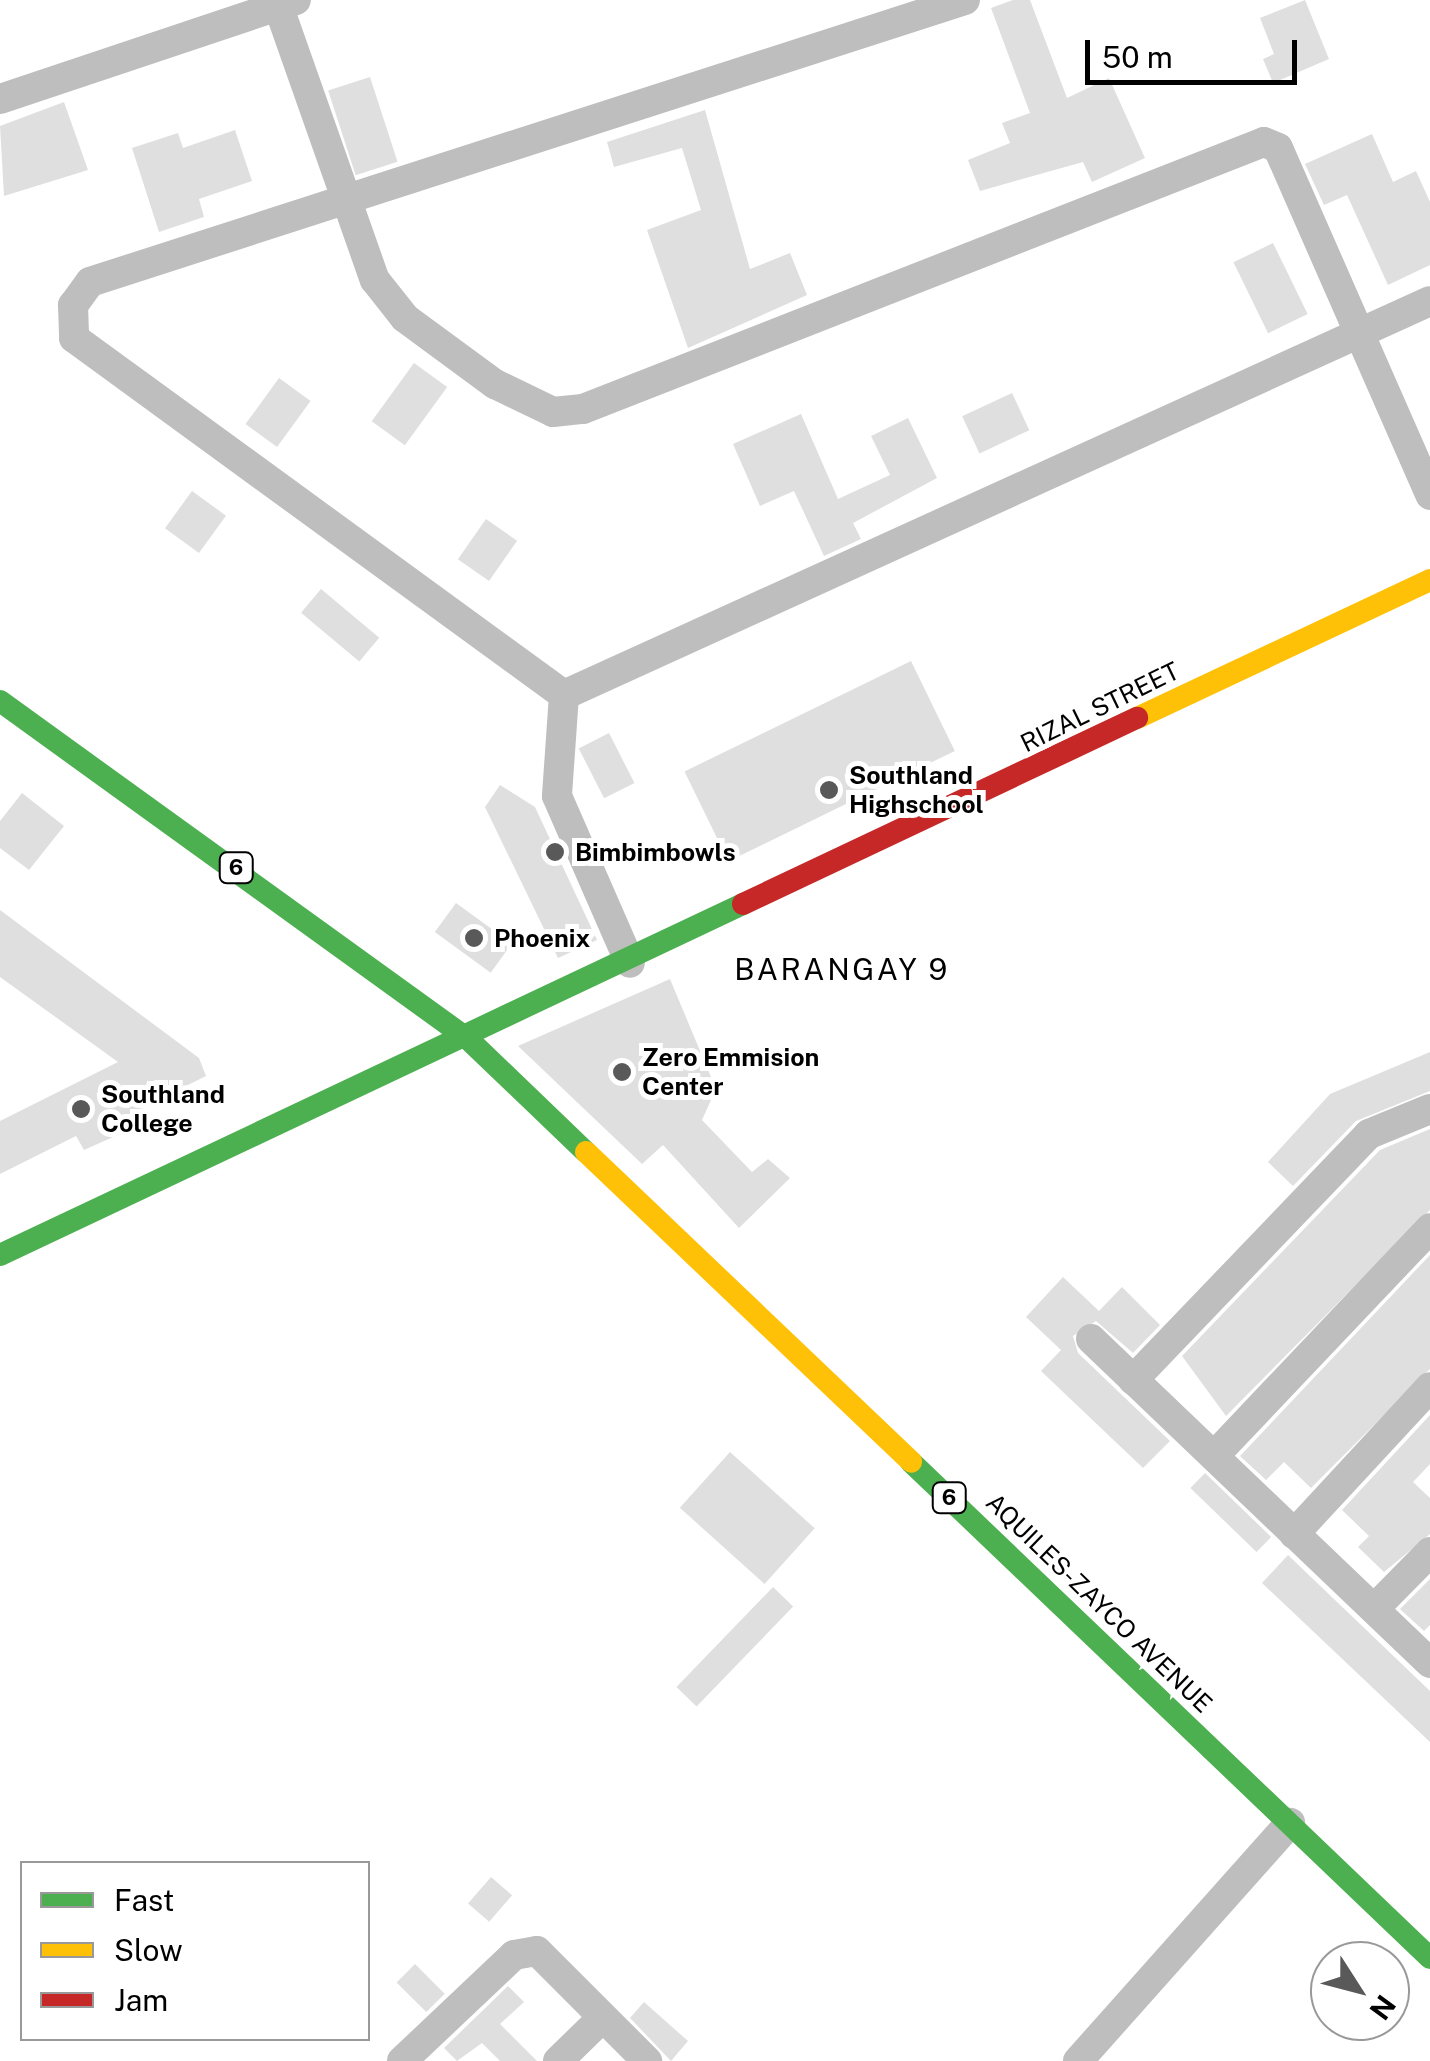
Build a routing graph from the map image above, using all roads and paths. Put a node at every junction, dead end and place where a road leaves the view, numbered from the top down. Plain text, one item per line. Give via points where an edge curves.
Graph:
1 (964, 0) edge
2 (289, 3) edge
3 (0, 99) edge
4 (348, 202) junction
5 (1430, 300) edge
6 (1353, 334) junction
7 (1430, 495) edge
8 (1430, 580) edge
9 (564, 695) junction
10 (0, 701) edge
11 (630, 963) junction
12 (468, 1039) junction
13 (1430, 1109) edge
14 (1430, 1228) edge
15 (0, 1255) edge
16 (1091, 1339) dead end
17 (1134, 1380) junction
18 (1430, 1387) edge
19 (1214, 1456) junction
20 (1294, 1534) junction
21 (1430, 1552) edge
22 (1374, 1609) junction
23 (1430, 1663) edge
24 (1290, 1824) junction
25 (1430, 1958) edge
26 (602, 2018) junction
27 (402, 2061) edge
28 (558, 2061) edge
29 (648, 2061) edge
30 (1078, 2061) edge

1 - 4 street
2 - 3 street
2 - 4 street
4 - 6 street via 375,280 404,318 494,384 553,412 583,409 1264,142 1278,148
4 - 9 street via 90,282 73,305 74,338
5 - 6 street
6 - 7 street
6 - 9 street
8 - 11 main road, RIZAL STREET
9 - 11 street via 557,796
10 - 12 main road, 6
11 - 12 main road, RIZAL STREET
12 - 15 main road, RIZAL STREET
12 - 24 main road, AQUILES-ZAYCO AVENUE / 6
13 - 17 street via 1369,1134
14 - 19 street
16 - 17 street
17 - 19 street
18 - 20 street
19 - 20 street
20 - 22 street
21 - 22 street
22 - 23 street
24 - 25 main road, AQUILES-ZAYCO AVENUE / 6
24 - 30 street
26 - 27 street via 537,1951 514,1955
26 - 28 street
26 - 29 street

